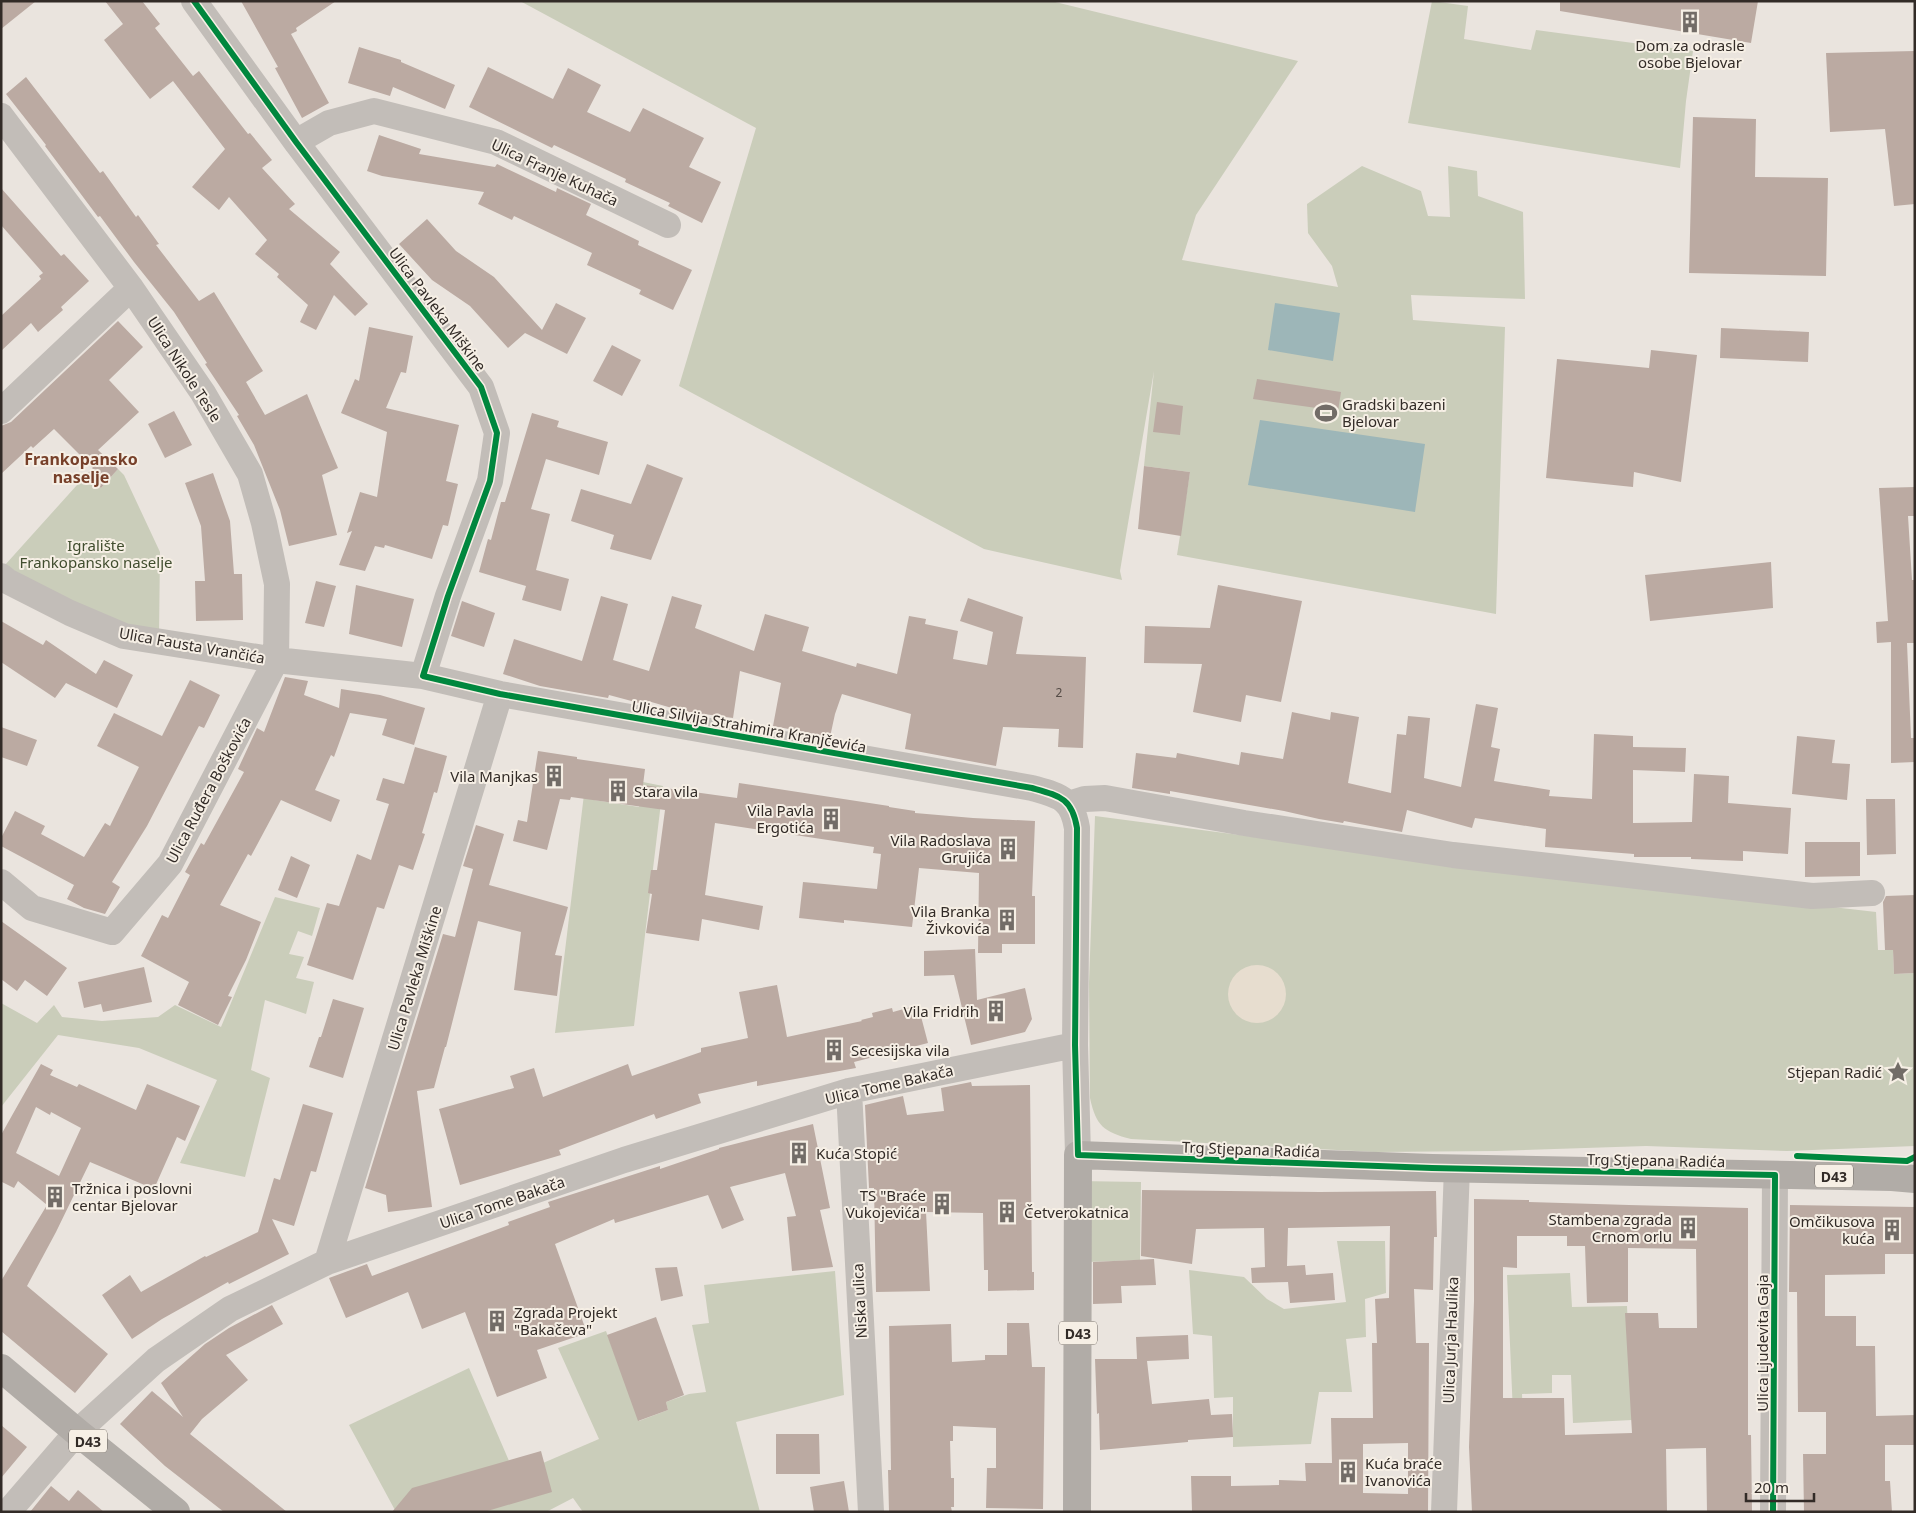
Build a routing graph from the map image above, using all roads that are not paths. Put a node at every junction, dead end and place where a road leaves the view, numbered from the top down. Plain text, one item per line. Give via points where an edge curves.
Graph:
1 (194, 1) edge
2 (6, 131) edge
3 (296, 142) junction
4 (668, 225) dead end
5 (131, 288) junction
6 (1, 411) edge
7 (3, 582) edge
8 (276, 660) junction
9 (423, 676) junction
10 (500, 694) junction
11 (1069, 804) junction
12 (1, 882) edge
13 (1872, 892) dead end
14 (1075, 1045) junction
15 (849, 1091) junction
16 (1078, 1155) junction
17 (1457, 1168) junction
18 (1775, 1175) junction
19 (1907, 1175) edge
20 (327, 1262) junction
21 (1, 1368) edge
22 (77, 1432) junction
23 (8, 1512) edge
24 (176, 1512) edge
25 (871, 1512) edge
26 (1078, 1512) edge
27 (1444, 1512) edge
28 (1773, 1512) edge

1 - 3 street, Ulica Pavleka Miškine
2 - 5 street, Ulica Nikole Tesle
3 - 4 street, Ulica Franje Kuhača via 329,123 374,111 496,142
3 - 9 street, Ulica Pavleka Miškine via 481,387 497,433 490,481
5 - 6 street
5 - 8 street, Ulica Nikole Tesle via 203,393 250,474 277,584
7 - 8 street, Ulica Fausta Vrančića via 124,636
8 - 9 street, Ulica Silvija Strahimira Kranjčevića
8 - 12 street, Ulica Ruđera Boškovića via 170,864 112,932 32,908
9 - 10 street, Ulica Silvija Strahimira Kranjčevića
10 - 11 street, Ulica Silvija Strahimira Kranjčevića via 1032,788 1055,794
10 - 20 street, Ulica Pavleka Miškine
11 - 13 street via 1105,798 1453,855 1812,896
11 - 14 street via 1077,828
14 - 15 street, Ulica Tome Bakača
14 - 16 street
15 - 20 street, Ulica Tome Bakača via 624,1160
15 - 25 street, Niska ulica
16 - 17 main road, Trg Stjepana Radića / D43
16 - 26 main road, D43
17 - 18 main road, Trg Stjepana Radića / D43
17 - 27 street, Ulica Jurja Haulika
18 - 19 main road, Trg Stjepana Radića / D43
18 - 28 street, Ulica Ljudevita Gaja
20 - 22 street, Ulica Tome Bakača via 230,1309 156,1360
21 - 22 main road, D43
22 - 23 street, Ulica Tome Bakača
22 - 24 main road, D43

